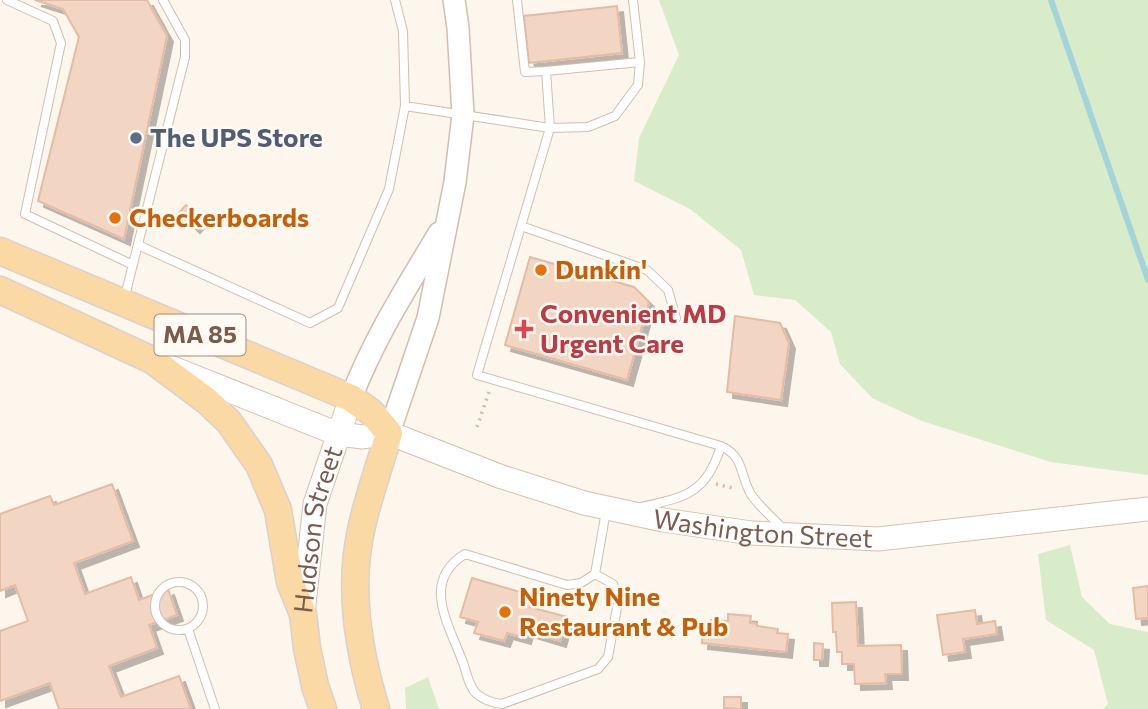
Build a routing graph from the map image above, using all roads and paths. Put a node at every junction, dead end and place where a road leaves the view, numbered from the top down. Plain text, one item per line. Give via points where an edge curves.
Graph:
1 (7, 0) edge
2 (163, 0) edge
3 (395, 0) edge
4 (454, 0) edge
5 (517, 0) edge
6 (633, 0) edge
7 (640, 62) junction
8 (546, 71) junction
9 (405, 106) junction
10 (463, 115) junction
11 (550, 128) junction
12 (447, 219) junction
13 (521, 226) junction
14 (138, 245) junction
15 (0, 251) edge
16 (133, 265) junction
17 (0, 290) edge
18 (124, 303) junction
19 (676, 318) dead end
20 (152, 360) junction
21 (494, 380) junction
22 (351, 398) junction
23 (477, 427) dead end
24 (389, 433) junction
25 (338, 434) junction
26 (721, 446) junction
27 (615, 509) junction
28 (1148, 509) edge
29 (790, 536) junction
30 (595, 574) junction
31 (303, 614) junction
32 (188, 629) junction
33 (215, 709) edge
34 (323, 709) edge
35 (376, 709) edge

1 - 16 lane via 53,21 61,43 25,214
2 - 14 lane via 185,40 186,57
3 - 9 lane via 403,31
4 - 10 street
5 - 8 lane via 525,72
6 - 7 lane
7 - 8 lane
7 - 11 lane via 638,85 615,116 588,127
8 - 11 lane
9 - 10 lane
9 - 14 lane via 389,189 338,308 310,323
10 - 11 lane
10 - 12 street
11 - 13 lane
12 - 22 street via 391,311
12 - 24 street via 428,318
13 - 19 lane via 647,270 668,290
13 - 21 lane via 477,375
14 - 16 lane
15 - 18 main road, Washington Street / MA 85
16 - 18 lane
17 - 20 main road, Washington Street / MA 85
18 - 22 main road, Washington Street / MA 85
20 - 25 main road, Washington Street / MA 85
20 - 31 main road via 229,422 259,465 278,510 290,582
21 - 23 path
21 - 26 lane
22 - 24 main road, Washington Street / MA 85
22 - 25 main road, Hudson Street
24 - 25 main road, Washington Street / MA 85
24 - 27 main road, Washington Street / MA 85 via 499,476
24 - 35 main road, Hudson Street via 366,516 356,586 364,665
25 - 31 main road, Hudson Street via 315,504
26 - 27 lane via 714,468 695,489 672,500
26 - 29 lane via 734,452 750,492
27 - 29 main road, Washington Street / MA 85 via 708,528
27 - 30 lane
28 - 29 main road, Washington Street / MA 85 via 878,539
30 - 30 lane via 613,584 619,597 608,657 598,670 502,704 475,693 440,602 442,582 452,562 466,554 567,585
31 - 34 main road, Hudson Street
32 - 32 lane via 199,620 202,598 186,583 170,584 158,595 156,611 171,629
32 - 33 lane

